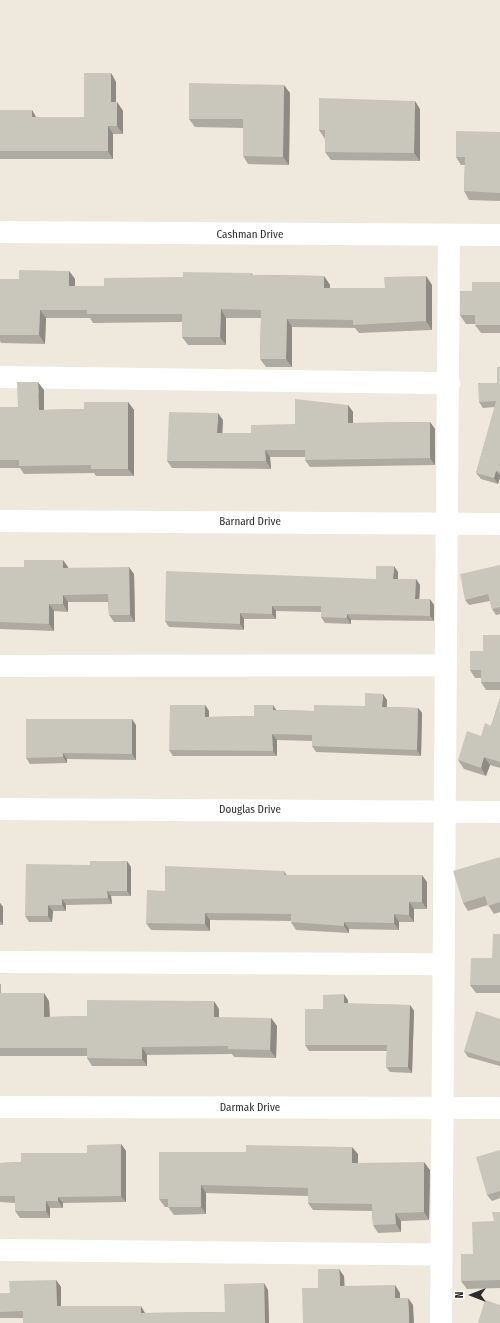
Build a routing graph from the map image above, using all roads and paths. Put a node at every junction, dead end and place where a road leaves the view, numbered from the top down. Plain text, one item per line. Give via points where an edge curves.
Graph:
1 (0, 232) edge
2 (500, 235) edge
3 (449, 236) junction
4 (0, 377) edge
5 (449, 383) junction
6 (0, 521) edge
7 (448, 523) junction
8 (500, 524) edge
9 (445, 665) junction
10 (0, 666) edge
11 (0, 809) edge
12 (444, 811) junction
13 (500, 812) edge
14 (0, 962) edge
15 (443, 964) junction
16 (0, 1107) edge
17 (441, 1108) junction
18 (500, 1108) edge
19 (0, 1250) edge
20 (441, 1254) junction
21 (441, 1323) edge

1 - 3 street, Cashman Drive
2 - 3 street, Cashman Drive
3 - 5 street
4 - 5 street
5 - 7 street
6 - 7 street, Barnard Drive
7 - 8 street, Barnard Drive
7 - 9 street
9 - 10 street
9 - 12 street
11 - 12 street, Douglas Drive
12 - 13 street, Douglas Drive
12 - 15 street
14 - 15 street
15 - 17 street
16 - 17 street, Darmak Drive
17 - 18 street, Darmak Drive
17 - 20 street
19 - 20 street
20 - 21 street

